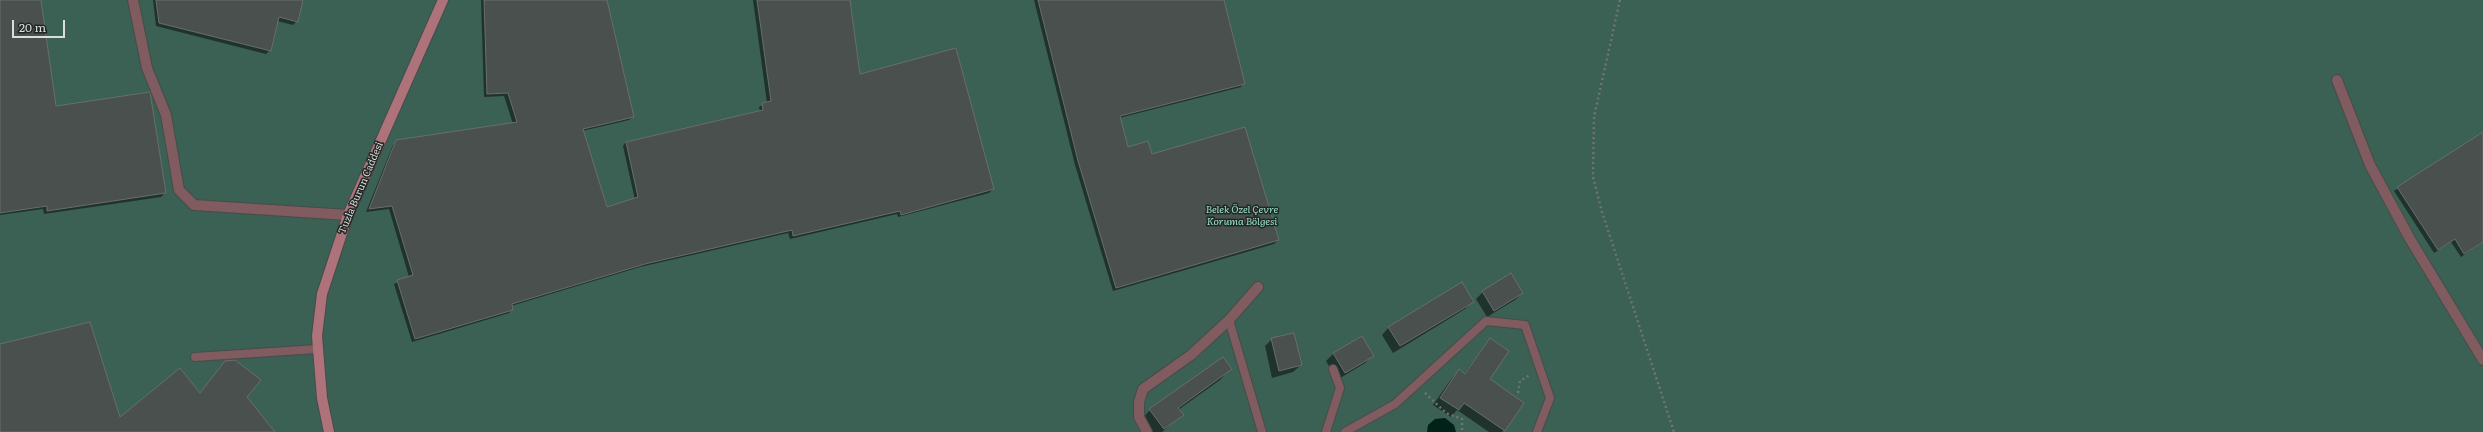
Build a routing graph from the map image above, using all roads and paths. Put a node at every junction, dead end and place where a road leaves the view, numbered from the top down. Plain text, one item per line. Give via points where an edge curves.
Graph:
1 (133, 0) edge
2 (443, 0) edge
3 (1620, 0) edge
4 (2337, 80) dead end
5 (348, 215) junction
6 (1258, 287) dead end
7 (1229, 320) junction
8 (318, 349) junction
9 (196, 357) dead end
10 (2483, 360) edge
11 (1333, 369) dead end
12 (1540, 370) junction
13 (1416, 384) junction
14 (1518, 393) dead end
15 (329, 432) edge
16 (1146, 432) edge
17 (1262, 432) edge
18 (1326, 432) edge
19 (1346, 432) edge
20 (1462, 432) edge
21 (1537, 432) edge
22 (1674, 432) edge

1 - 5 street via 147,68 166,115 179,190 194,205
2 - 5 main road, Tuzla Burun Caddesi
3 - 22 path via 1594,117 1594,177 1602,212
4 - 10 street via 2370,165 2410,239
5 - 8 main road, Tuzla Burun Caddesi via 322,294
6 - 7 street
7 - 16 street via 1191,354 1144,389 1139,402 1139,417
7 - 17 lane
8 - 9 lane
8 - 15 main road, Tuzla Burun Caddesi via 322,398
11 - 18 lane via 1340,388
12 - 13 lane via 1525,325 1486,321
12 - 14 path via 1520,381
12 - 21 lane via 1550,398
13 - 19 lane via 1395,404
13 - 20 path via 1446,413 1462,419

